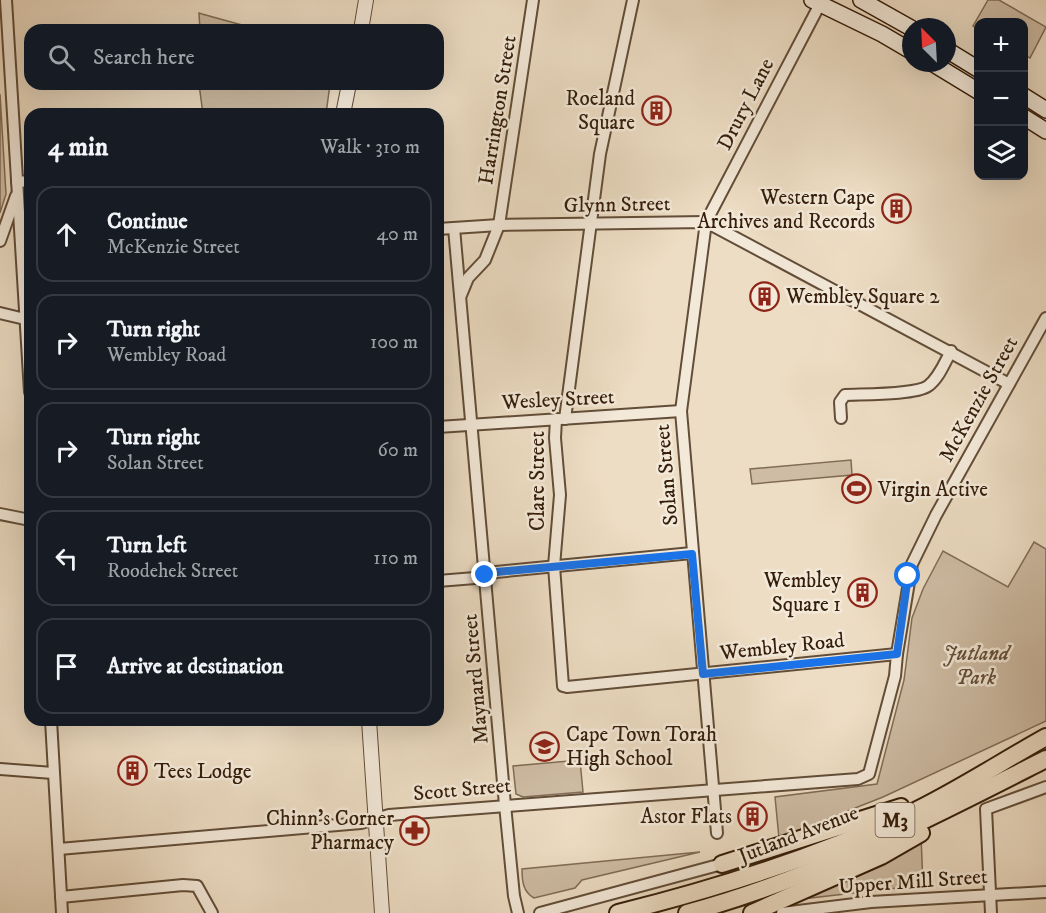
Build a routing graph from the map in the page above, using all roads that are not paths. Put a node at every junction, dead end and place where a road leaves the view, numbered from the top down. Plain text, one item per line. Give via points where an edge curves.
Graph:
1 (6, 0) edge
2 (533, 0) edge
3 (633, 0) edge
4 (861, 0) edge
5 (367, 1) edge
6 (816, 2) edge
7 (902, 23) edge
8 (362, 24) edge
9 (902, 46) edge
10 (956, 56) edge
11 (974, 67) edge
12 (947, 72) edge
13 (974, 89) edge
14 (348, 90) edge
15 (1028, 99) edge
16 (344, 108) edge
17 (1046, 110) edge
18 (1028, 120) edge
19 (1046, 131) edge
20 (24, 184) edge
21 (17, 187) junction
22 (706, 222) junction
23 (590, 224) junction
24 (499, 225) junction
25 (454, 228) junction
26 (444, 229) edge
27 (0, 241) edge
28 (24, 241) edge
29 (459, 298) junction
30 (0, 313) edge
31 (1046, 318) edge
32 (24, 319) edge
33 (951, 351) junction
34 (1009, 384) junction
35 (681, 411) junction
36 (841, 417) dead end
37 (560, 419) junction
38 (472, 424) junction
39 (444, 426) edge
40 (0, 514) edge
41 (24, 519) edge
42 (692, 554) junction
43 (554, 566) junction
44 (485, 575) junction
45 (444, 580) edge
46 (897, 654) junction
47 (703, 674) junction
48 (563, 686) joint
49 (51, 726) edge
50 (369, 726) edge
51 (1046, 737) edge
52 (1046, 759) edge
53 (0, 769) edge
54 (53, 773) junction
55 (870, 774) joint
56 (1046, 787) edge
57 (714, 791) junction
58 (946, 793) junction
59 (978, 793) junction
60 (505, 805) junction
61 (375, 819) junction
62 (717, 833) dead end
63 (59, 849) junction
64 (722, 864) joint
65 (800, 867) junction
66 (1046, 892) edge
67 (990, 895) junction
68 (61, 897) junction
69 (871, 908) edge
70 (62, 913) edge
71 (212, 913) edge
72 (382, 913) edge
73 (518, 913) edge
74 (540, 913) edge
75 (618, 913) edge
76 (687, 913) edge
77 (752, 913) edge
78 (782, 913) edge
79 (991, 913) edge

1 - 21 street
2 - 24 street, Harrington Street
3 - 23 street, Clare Street via 600,154
4 - 7 main road
5 - 8 street
6 - 9 main road
6 - 22 street, Drury Lane
10 - 11 main road
12 - 13 main road
14 - 16 street
15 - 17 main road
18 - 19 main road
20 - 21 street
21 - 27 street
21 - 28 street
22 - 23 street, Glynn Street
22 - 33 street, Glynn Street
22 - 35 street, Solan Street
23 - 24 street, Glynn Street
23 - 37 street, Clare Street
24 - 25 street, Glynn Street
24 - 29 street via 485,260 468,278
25 - 26 street, Glynn Street
25 - 29 street, Maynard Street
29 - 38 street, Maynard Street
30 - 32 street
31 - 34 street, McKenzie Street
33 - 34 street, Glynn Street
33 - 36 street via 929,386 904,392 846,395 840,402
34 - 46 street, McKenzie Street via 918,547 908,576
35 - 37 street, Wesley Street
35 - 42 street, Solan Street
37 - 38 street, Wesley Street
37 - 43 street, Clare Street via 555,438 560,495
38 - 39 street, Wesley Street
38 - 44 street, Maynard Street
40 - 41 street
42 - 43 street
42 - 47 street, Solan Street
43 - 44 street
43 - 48 street, Clare Street
44 - 45 street
44 - 60 street, Maynard Street
46 - 47 street, Wembley Road
46 - 55 street, McKenzie Street
47 - 48 street, Wembley Road
47 - 57 street, Solan Street
49 - 54 street
50 - 61 street
51 - 58 main road, Jutland Avenue / M3
52 - 59 main road, Jutland Avenue / M3
53 - 54 street
54 - 63 street
55 - 57 street, Scott Street via 858,779
56 - 67 street via 986,809
57 - 60 street, Scott Street
57 - 62 street, Solan Street
58 - 64 main road
58 - 65 main road, Jutland Avenue / M3
59 - 65 main road, Jutland Avenue / M3 via 880,842
59 - 77 main road via 940,822 881,856
60 - 61 street, Scott Street
60 - 73 street, Maynard Street
61 - 63 street, Scott Street
61 - 72 street
63 - 68 street
64 - 74 street
65 - 75 main road, Jutland Avenue / M3
65 - 76 main road, Jutland Avenue / M3
66 - 67 street, Upper Mill Street
67 - 69 street, Upper Mill Street
67 - 79 street
68 - 70 street
68 - 71 street via 197,886
69 - 78 street, Upper Mill Street

